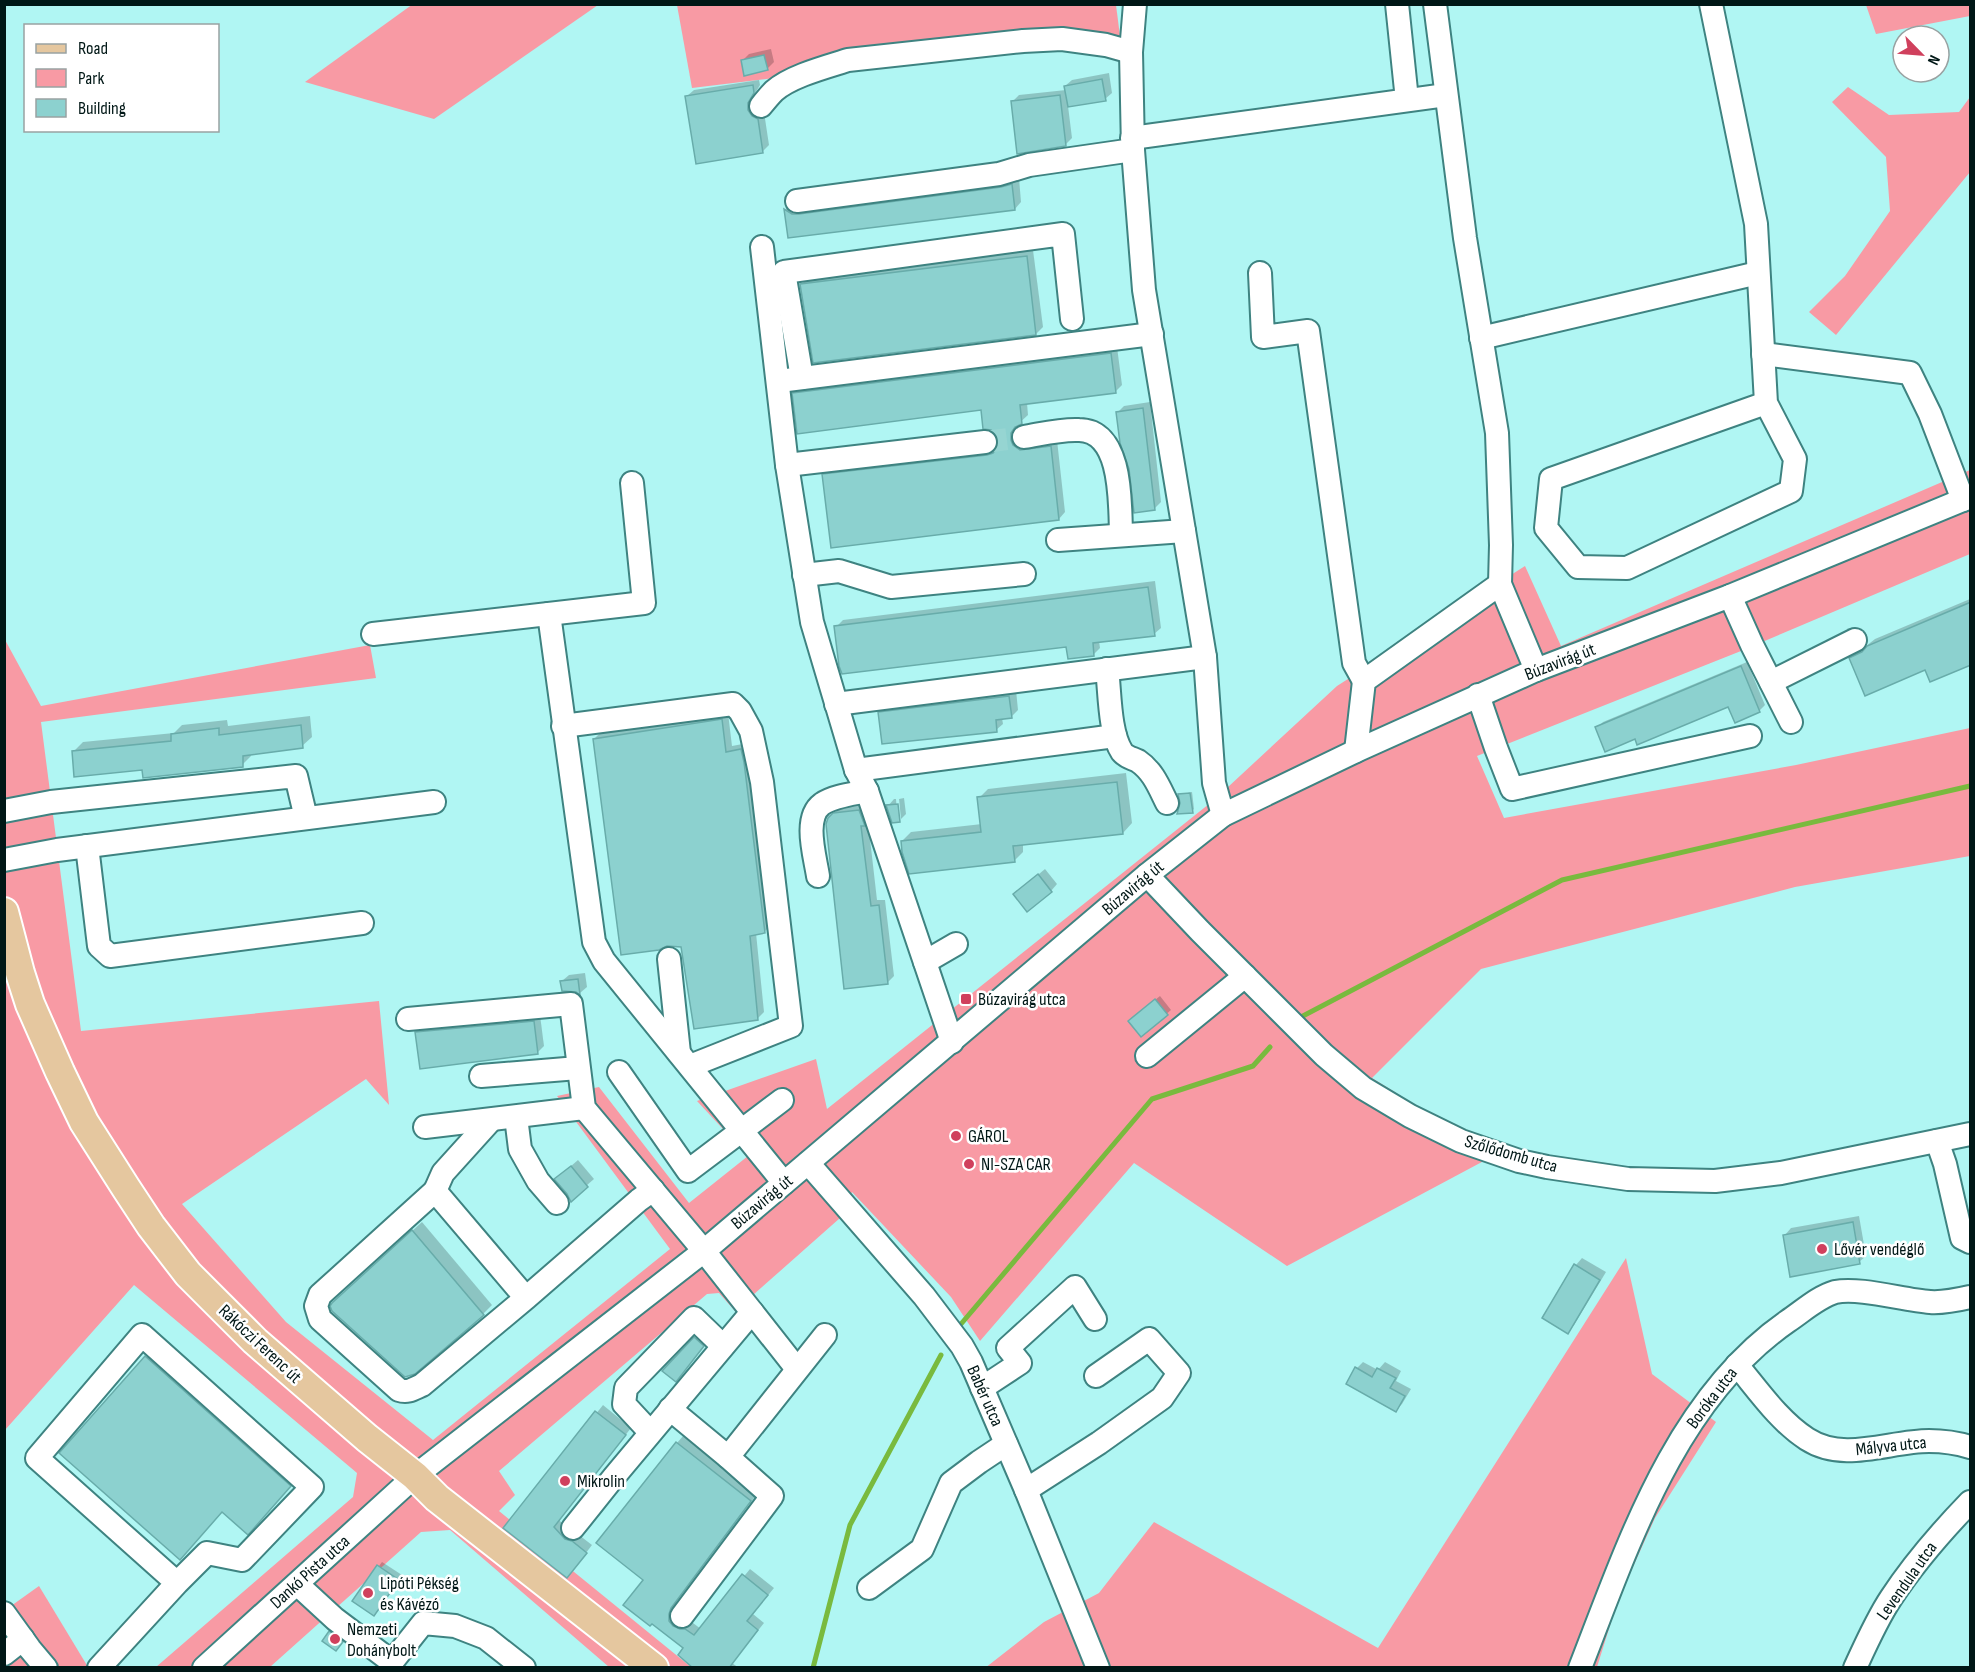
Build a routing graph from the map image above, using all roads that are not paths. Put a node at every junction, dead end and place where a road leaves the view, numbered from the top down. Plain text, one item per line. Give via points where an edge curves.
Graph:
1 (1135, 4) edge
2 (1397, 4) edge
3 (1435, 4) edge
4 (1711, 4) edge
5 (1131, 52) junction
6 (1446, 95) junction
7 (1407, 100) junction
8 (761, 106) dead end
9 (1132, 144) junction
10 (1038, 164) junction
11 (1027, 185) dead end
12 (797, 201) dead end
13 (762, 247) dead end
14 (1260, 273) dead end
15 (1758, 273) junction
16 (1072, 319) dead end
17 (1152, 334) junction
18 (1481, 338) junction
19 (1763, 354) junction
20 (802, 378) junction
21 (777, 381) junction
22 (1766, 404) junction
23 (1024, 437) tunnel mouth
24 (985, 442) tunnel mouth
25 (787, 465) junction
26 (632, 483) dead end
27 (1967, 499) edge
28 (1184, 531) junction
29 (1121, 535) junction
30 (1058, 540) dead end
31 (1023, 574) dead end
32 (804, 575) junction
33 (1500, 584) junction
34 (1730, 596) junction
35 (549, 614) junction
36 (374, 634) dead end
37 (1855, 640) dead end
38 (1205, 657) junction
39 (1107, 669) junction
40 (1536, 670) junction
41 (1364, 681) junction
42 (1771, 682) junction
43 (1478, 695) junction
44 (836, 704) junction
45 (1791, 722) dead end
46 (563, 726) junction
47 (1115, 736) junction
48 (1750, 736) dead end
49 (1356, 751) junction
50 (856, 770) junction
51 (867, 791) junction
52 (434, 802) dead end
53 (1167, 803) dead end
54 (4, 811) edge
55 (1223, 815) junction
56 (306, 818) junction
57 (87, 846) junction
58 (4, 860) edge
59 (1147, 875) junction
60 (818, 876) dead end
61 (4, 912) edge
62 (362, 923) dead end
63 (9, 944) edge
64 (956, 944) dead end
65 (669, 959) dead end
66 (925, 962) junction
67 (1245, 976) junction
68 (408, 1019) dead end
69 (952, 1041) junction
70 (1147, 1056) dead end
71 (685, 1059) junction
72 (578, 1068) junction
73 (619, 1072) dead end
74 (481, 1076) dead end
75 (782, 1100) dead end
76 (584, 1108) junction
77 (516, 1117) junction
78 (490, 1121) junction
79 (425, 1127) dead end
80 (741, 1130) junction
81 (1971, 1134) edge
82 (1937, 1141) junction
83 (808, 1163) junction
84 (784, 1184) junction
85 (652, 1190) junction
86 (435, 1191) junction
87 (557, 1203) dead end
88 (1971, 1242) edge
89 (704, 1251) junction
90 (1971, 1297) edge
91 (526, 1298) junction
92 (752, 1312) junction
93 (1095, 1319) dead end
94 (825, 1335) dead end
95 (723, 1346) junction
96 (1737, 1365) junction
97 (797, 1369) junction
98 (1096, 1376) dead end
99 (982, 1388) junction
100 (670, 1409) junction
101 (650, 1432) junction
102 (1006, 1444) junction
103 (1971, 1447) edge
104 (728, 1457) junction
105 (416, 1476) junction
106 (1026, 1490) junction
107 (1971, 1502) edge
108 (573, 1528) dead end
109 (177, 1582) junction
110 (297, 1584) junction
111 (869, 1588) dead end
112 (4, 1612) edge
113 (682, 1616) dead end
114 (23, 1639) junction
115 (4, 1654) edge
116 (392, 1665) edge
117 (46, 1668) edge
118 (99, 1668) edge
119 (204, 1668) edge
120 (524, 1668) edge
121 (654, 1668) edge
122 (1098, 1668) edge
123 (1580, 1668) edge
124 (1855, 1668) edge

1 - 5 street
2 - 7 street
3 - 6 street
4 - 15 street via 1756,224
5 - 8 street via 1062,39 848,60 785,83
5 - 9 street
6 - 7 street
6 - 18 street
7 - 9 street
9 - 10 street
9 - 17 street via 1144,290
10 - 11 street
10 - 12 street via 999,174
13 - 21 street
14 - 41 street via 1263,337 1308,331 1354,663
15 - 18 street
15 - 19 street
16 - 20 street via 1063,234 784,272
17 - 20 street
17 - 28 street
18 - 33 street via 1497,433
19 - 22 street
19 - 27 street via 1910,373
20 - 21 street
21 - 25 street
22 - 22 street via 1795,459 1791,491 1627,568 1578,567 1546,528 1551,479
23 - 29 street via 1080,430 1092,432 1103,441 1118,473
24 - 25 street
25 - 32 street
26 - 35 street via 644,603
27 - 34 street, Búzavirág út
28 - 29 street
28 - 38 street
29 - 30 street
31 - 32 street via 891,587 839,572
32 - 44 street via 812,622
33 - 40 street
33 - 41 street
34 - 40 street, Búzavirág út
34 - 42 street
35 - 36 street
35 - 46 street
37 - 42 street
38 - 39 street
38 - 55 street via 1214,783
39 - 44 street
39 - 47 street
40 - 43 street, Búzavirág út
41 - 49 street
42 - 45 street
43 - 48 street via 1512,789
43 - 49 street, Búzavirág út
44 - 50 street
46 - 71 street via 594,942 604,961
46 - 71 street via 733,704 751,731 762,782 791,1026
47 - 50 street
47 - 53 street via 1125,755 1154,776
49 - 55 street, Búzavirág út
50 - 51 street
51 - 60 street via 832,800 814,812 811,825
51 - 66 street
52 - 56 street
54 - 56 street via 51,802 296,776
55 - 59 street, Búzavirág út
56 - 57 street
57 - 58 street
57 - 62 street via 99,946 110,956
59 - 67 street, Szőlődomb utca
59 - 69 street, Búzavirág út
61 - 63 main road, Rákóczi Ferenc út
63 - 105 main road, Rákóczi Ferenc út via 30,1004 84,1122 188,1274 255,1341
64 - 66 street
65 - 71 street
66 - 69 street
67 - 70 street
67 - 82 street, Szőlődomb utca via 1324,1055 1364,1088 1461,1141 1519,1161 1628,1179 1715,1181 1781,1173
68 - 72 street via 571,1004
69 - 83 street, Búzavirág út
71 - 80 street
72 - 74 street
72 - 76 street
73 - 80 street via 688,1171
75 - 80 street
76 - 77 street
76 - 85 street
77 - 78 street
77 - 87 street via 520,1149 538,1181
78 - 79 street
78 - 86 street via 443,1173
80 - 84 street
81 - 82 street, Szőlődomb utca
82 - 88 street via 1962,1238
83 - 84 street, Búzavirág út
83 - 99 street, Babér utca via 931,1305 962,1346
84 - 89 street, Búzavirág út
85 - 89 street
85 - 91 street
86 - 91 street
86 - 91 street via 320,1296 316,1306 320,1320 405,1392 422,1385
89 - 92 street
89 - 105 street, Búzavirág út
90 - 96 street, Boróka utca via 1933,1303 1860,1292 1834,1293 1773,1331
92 - 95 street
92 - 97 street
93 - 99 street via 1074,1287 1008,1348 1020,1363
94 - 97 street
95 - 100 street
95 - 101 street via 694,1318 626,1388 624,1404
96 - 103 street, Mályva utca via 1775,1411 1799,1433 1821,1445 1846,1450 1929,1441
96 - 123 street, Boróka utca via 1687,1431 1660,1478 1630,1539
97 - 104 street
98 - 106 street via 1149,1339 1179,1373 1162,1398
99 - 102 street, Babér utca
100 - 101 street
100 - 104 street
101 - 108 street
102 - 106 street, Babér utca
102 - 111 street via 951,1483 922,1549
104 - 113 street via 772,1496
105 - 110 street, Dankó Pista utca
105 - 121 main road, Rákóczi Ferenc út via 466,1522
106 - 122 street, Babér utca
107 - 124 street, Levendula utca via 1933,1541 1889,1600
109 - 109 street via 37,1458 142,1335 312,1487 242,1560 207,1554
109 - 118 street
110 - 116 street
110 - 119 street, Dankó Pista utca
112 - 114 street
114 - 115 street
114 - 117 street
116 - 120 street via 423,1623 455,1626 486,1638

